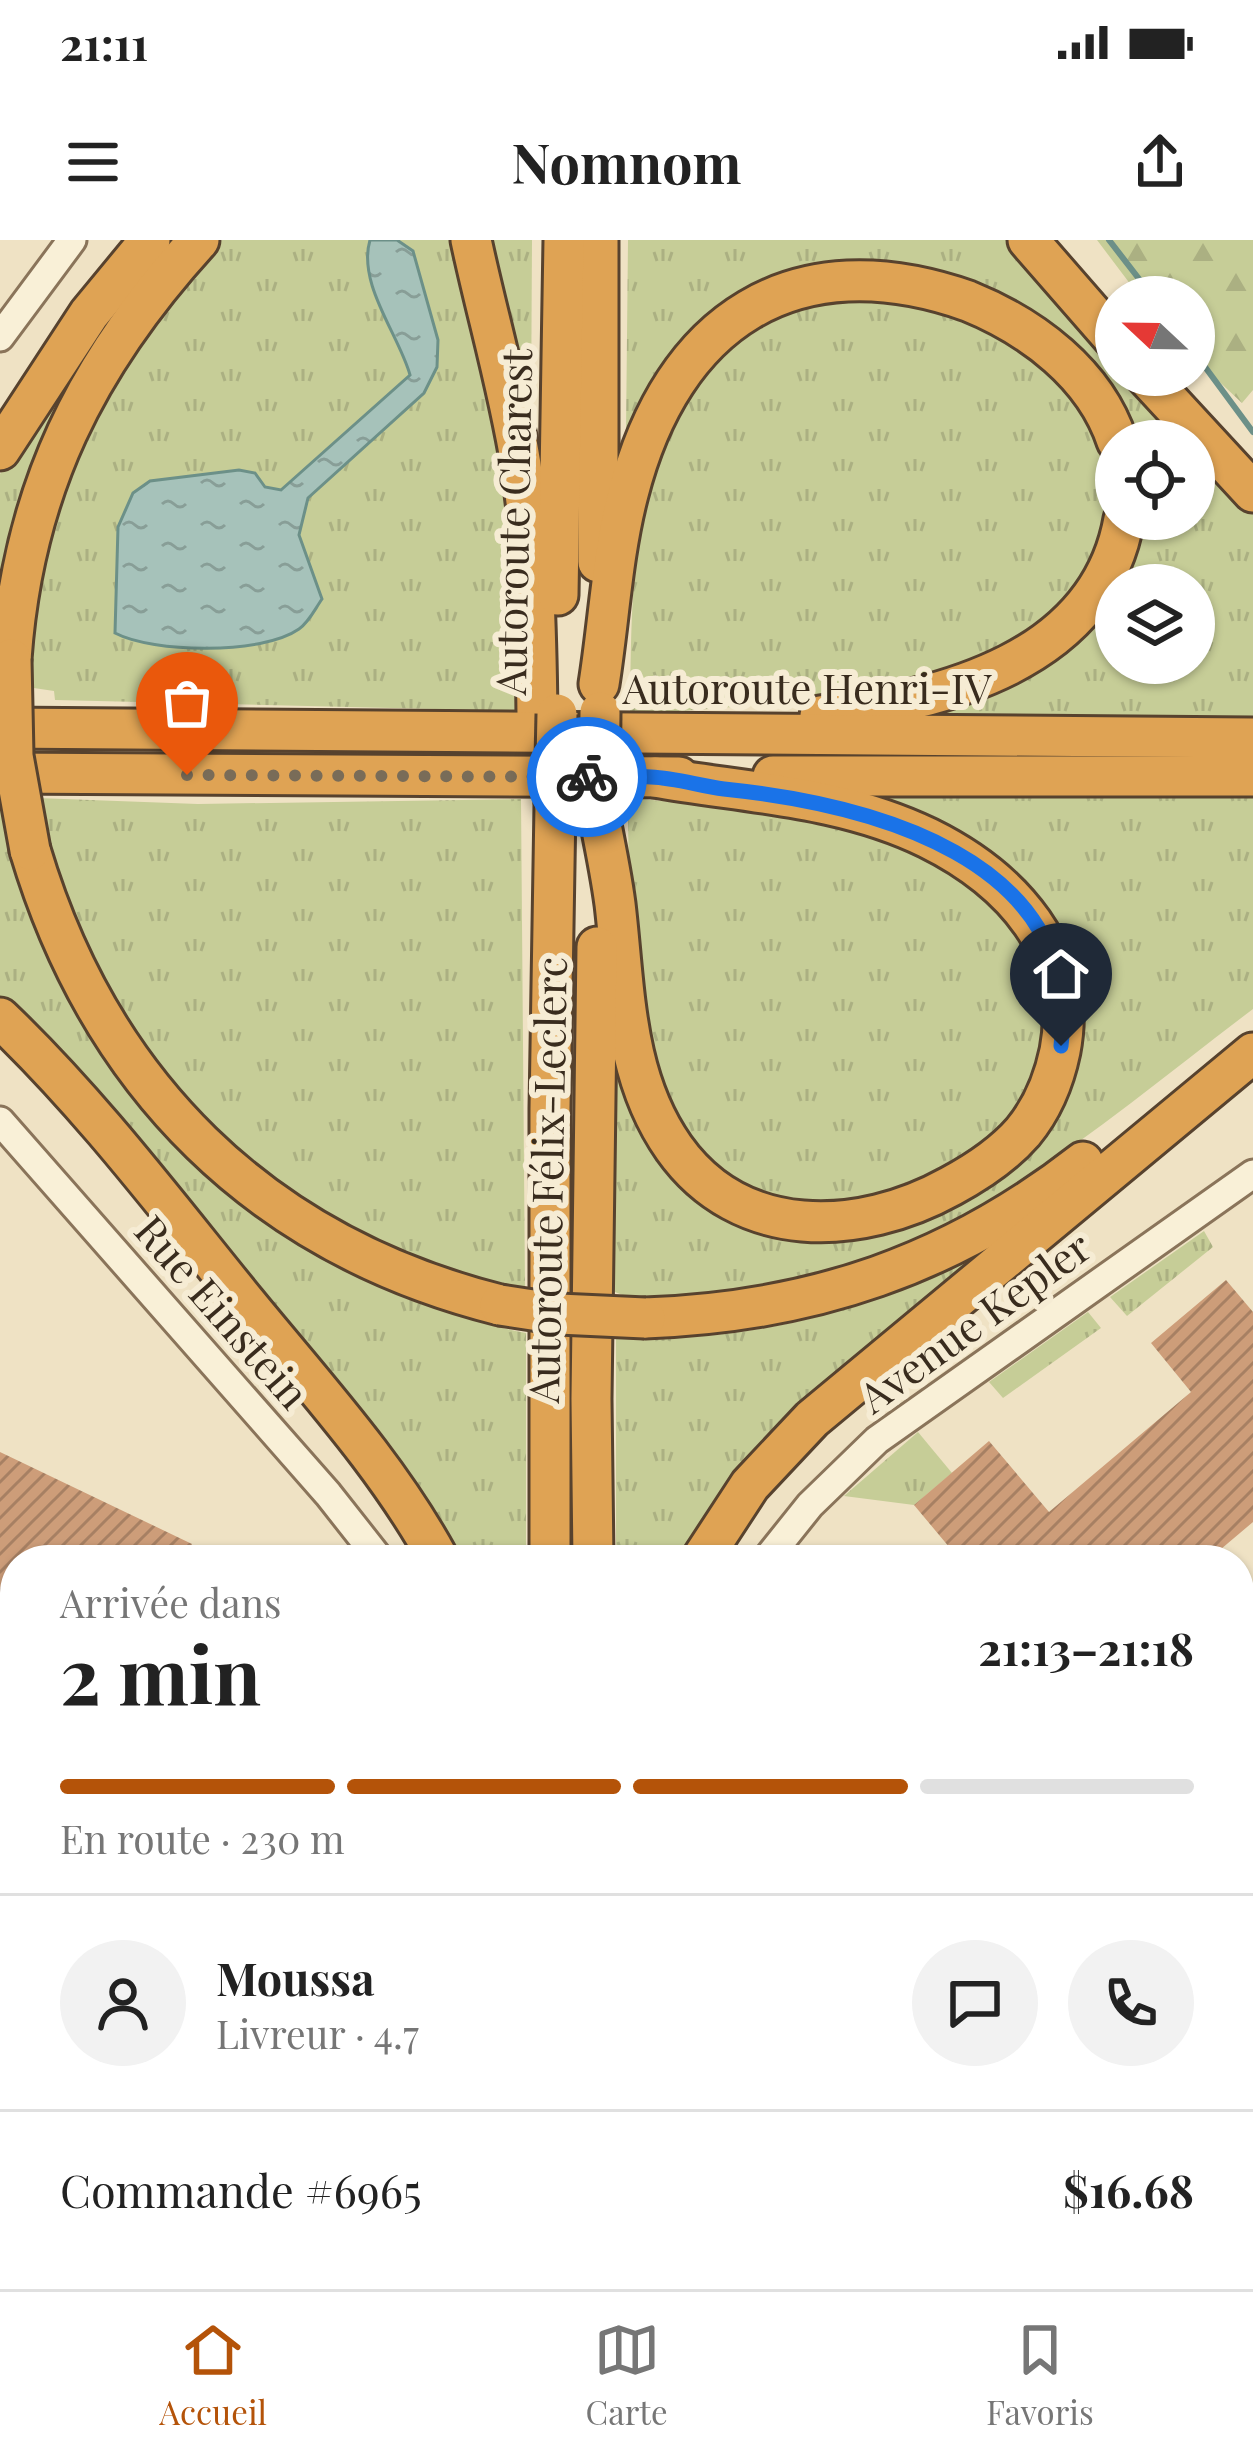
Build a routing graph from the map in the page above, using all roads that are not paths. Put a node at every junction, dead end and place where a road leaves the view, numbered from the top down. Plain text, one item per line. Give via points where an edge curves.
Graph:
1 (72, 240) edge
2 (150, 240) edge
3 (200, 240) edge
4 (471, 240) edge
5 (564, 240) edge
6 (598, 240) edge
7 (1028, 240) edge
8 (1064, 240) edge
9 (1095, 281) edge
10 (1095, 317) edge
11 (0, 338) edge
12 (1164, 396) edge
13 (1187, 396) edge
14 (1108, 420) edge
15 (0, 450) edge
16 (1253, 475) edge
17 (1253, 493) edge
18 (1119, 540) edge
19 (600, 698) junction
20 (547, 714) junction
21 (0, 728) edge
22 (652, 735) junction
23 (1253, 738) edge
24 (0, 773) edge
25 (1253, 776) edge
26 (655, 777) junction
27 (547, 805) joint
28 (599, 808) junction
29 (0, 1018) edge
30 (1253, 1033) edge
31 (1253, 1053) edge
32 (0, 1121) edge
33 (1253, 1174) edge
34 (368, 1545) edge
35 (429, 1545) edge
36 (550, 1545) edge
37 (593, 1545) edge
38 (711, 1545) edge
39 (778, 1545) edge

1 - 11 street
2 - 15 highway via 89,314
3 - 30 highway, bridge via 111,349 62,439 27,545 10,659 13,756 30,850 95,1009 200,1142 273,1204 413,1279 500,1305 645,1318 815,1298 991,1226
4 - 20 highway via 525,490
5 - 20 highway, Autoroute Charest
6 - 19 highway, Autoroute Charest
7 - 10 highway
8 - 9 highway
12 - 17 highway
13 - 16 highway
14 - 19 highway via 1065,362 980,306 874,276 782,289 707,341 653,421 627,498
18 - 22 highway via 1082,609 997,671 907,702
19 - 28 highway, Autoroute Charest, bridge
20 - 27 highway, Autoroute Charest, bridge
21 - 22 highway, Autoroute Henri-IV
22 - 23 highway, Autoroute Henri-IV
24 - 26 highway
25 - 26 highway
26 - 28 highway via 880,818 967,859 1022,906 1056,966 1064,1026 1051,1085 1006,1149 922,1201 832,1223 770,1217 707,1184 664,1131 637,1067
27 - 36 highway, Autoroute Félix-Leclerc
28 - 37 highway, Autoroute Félix-Leclerc
29 - 35 highway via 93,1115 308,1378
31 - 38 highway via 812,1419 750,1485
32 - 34 street, Rue Einstein
33 - 39 street, Avenue Kepler via 878,1441

